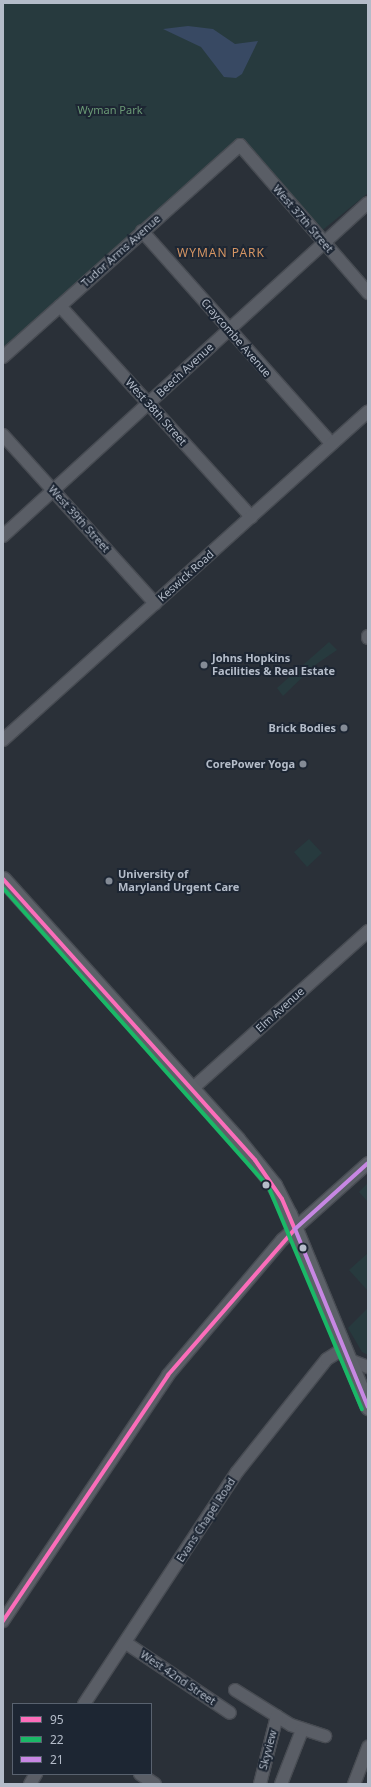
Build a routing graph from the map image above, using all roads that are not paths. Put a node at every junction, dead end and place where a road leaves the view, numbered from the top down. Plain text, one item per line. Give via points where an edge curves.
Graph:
1 (240, 145) joint
2 (368, 203) edge
3 (142, 231) junction
4 (323, 243) junction
5 (368, 293) edge
6 (60, 306) junction
7 (229, 330) junction
8 (3, 357) edge
9 (148, 404) junction
10 (368, 411) edge
11 (3, 435) edge
12 (332, 444) junction
13 (53, 491) junction
14 (251, 517) junction
15 (3, 536) edge
16 (155, 603) junction
17 (3, 740) edge
18 (3, 879) edge
19 (368, 931) edge
20 (192, 1089) junction
21 (368, 1163) edge
22 (295, 1229) junction
23 (345, 1354) junction
24 (368, 1367) edge
25 (368, 1407) edge
26 (3, 1622) edge
27 (126, 1642) junction
28 (235, 1690) dead end
29 (85, 1703) edge
30 (230, 1713) dead end
31 (277, 1716) junction
32 (302, 1730) junction
33 (325, 1736) dead end
34 (368, 1747) edge
35 (35, 1775) edge
36 (142, 1775) edge
37 (30, 1784) edge
38 (155, 1784) edge
39 (260, 1784) edge
40 (281, 1784) edge
41 (354, 1784) edge

1 - 3 street, Tudor Arms Avenue
1 - 4 street, West 37th Street
2 - 4 street, Beech Avenue
3 - 6 street, Tudor Arms Avenue
3 - 7 street, Craycombe Avenue
4 - 5 street, West 37th Street
4 - 7 street, Beech Avenue
6 - 8 street, Tudor Arms Avenue
6 - 9 street, West 38th Street
7 - 9 street, Beech Avenue
7 - 12 street, Craycombe Avenue
9 - 13 street, Beech Avenue
9 - 14 street, West 38th Street
10 - 12 street, Keswick Road
11 - 13 street, West 39th Street
12 - 14 street, Keswick Road
13 - 15 street, Beech Avenue
13 - 16 street, West 39th Street
14 - 16 street, Keswick Road
16 - 17 street, Keswick Road
18 - 20 main road
19 - 20 street, Elm Avenue
20 - 22 main road via 264,1172
21 - 22 street
22 - 23 main road
22 - 26 street via 168,1375
23 - 24 street
23 - 25 main road
23 - 27 street, Evans Chapel Road via 327,1359 248,1457
27 - 29 street, Evans Chapel Road
27 - 30 street, West 42nd Street
28 - 31 street, Skyview
31 - 32 street, Skyview
31 - 39 street, Skyview
32 - 33 street, Skyview
32 - 40 street, Skyview
34 - 41 street
35 - 37 street
36 - 38 street

